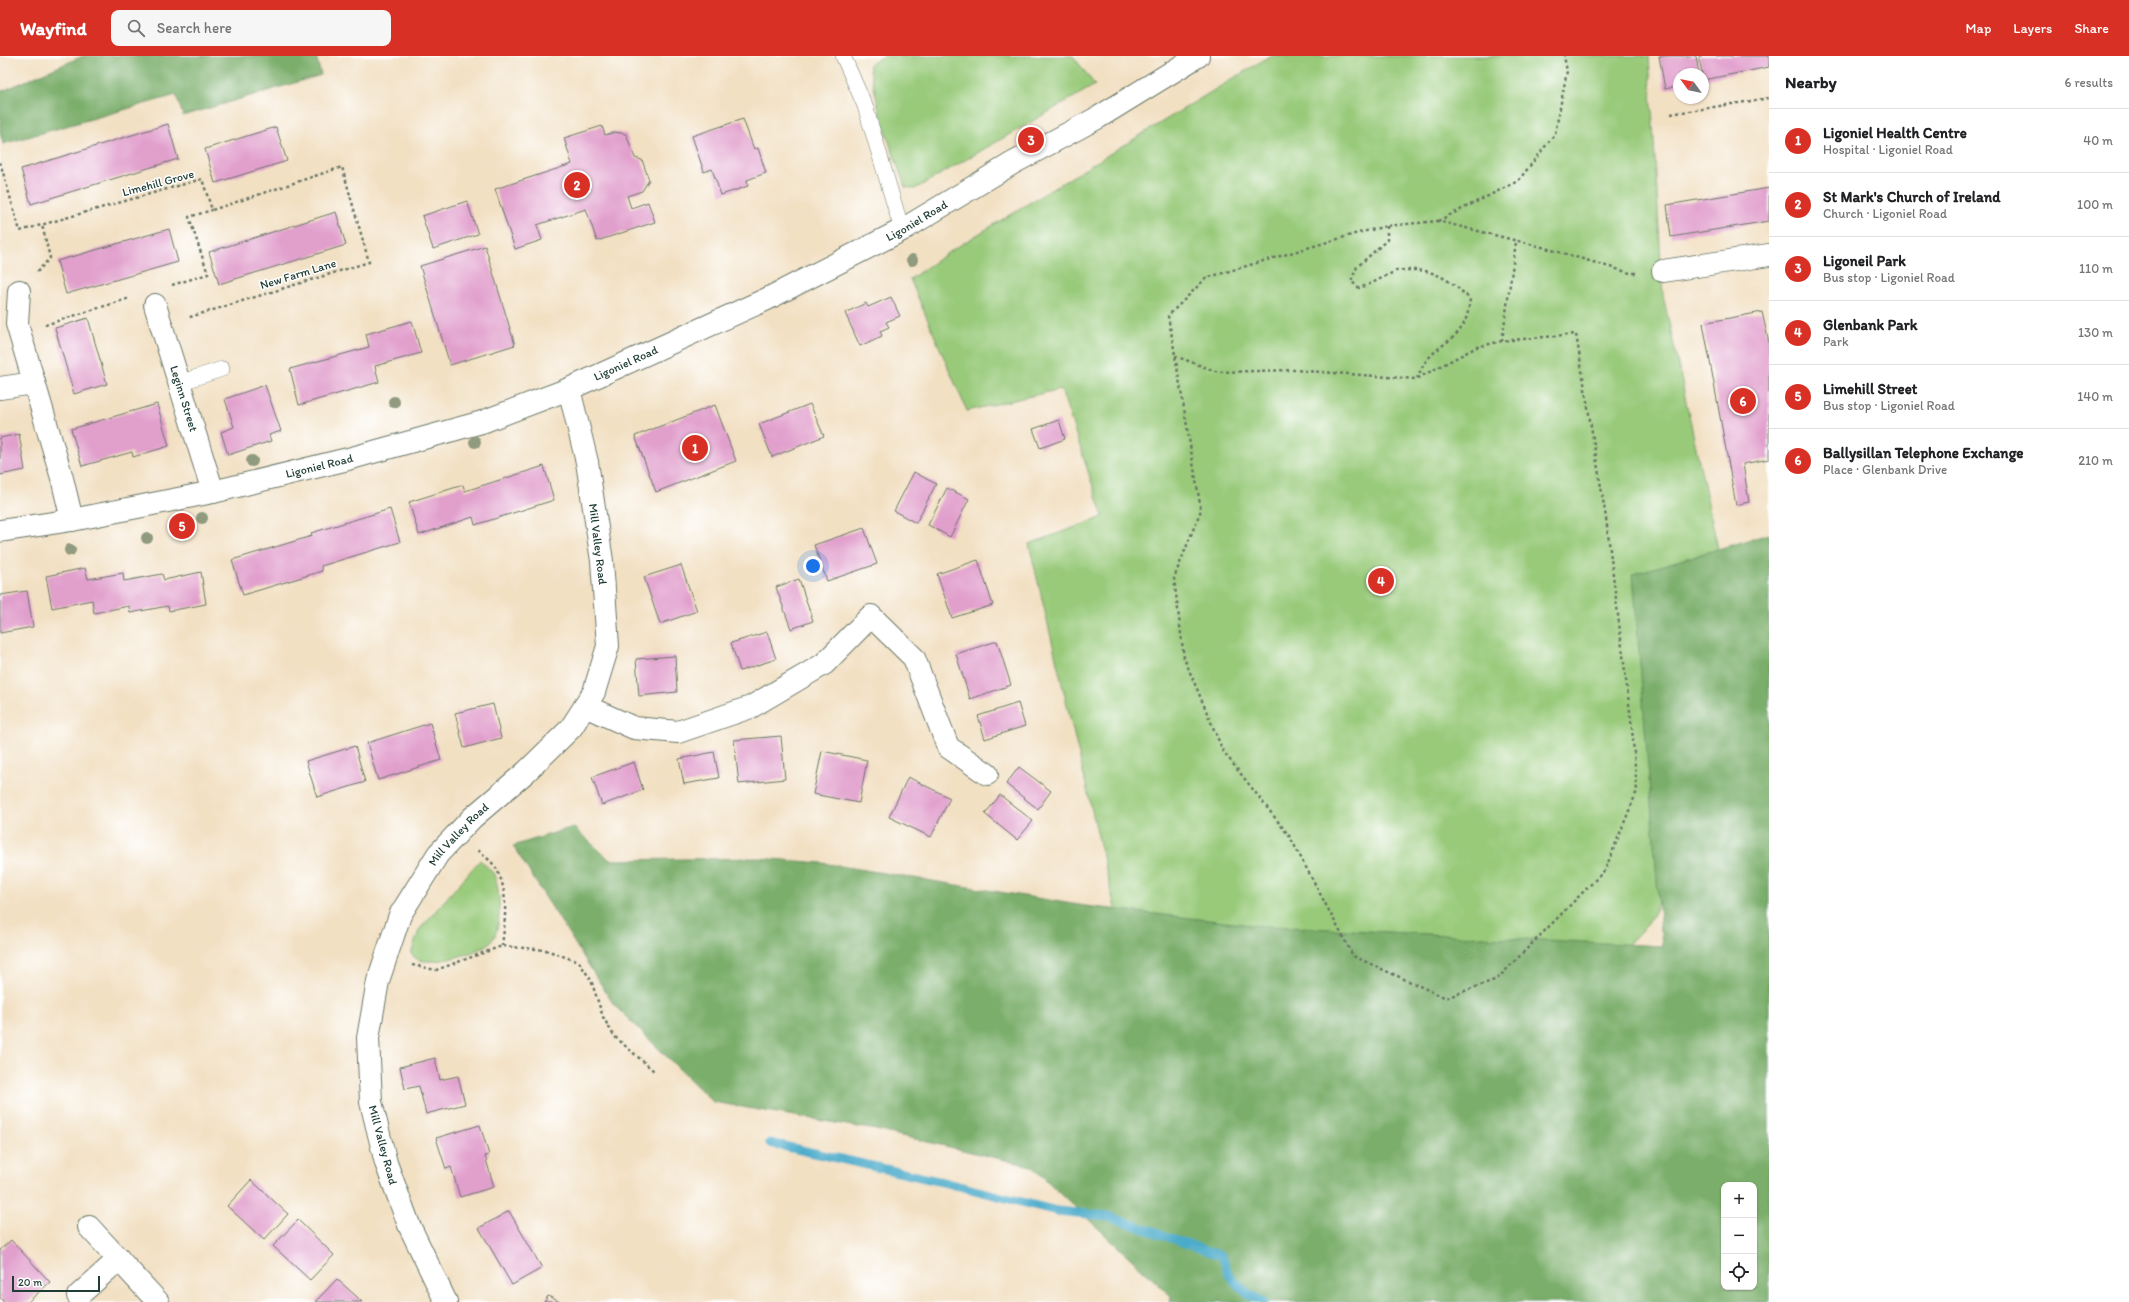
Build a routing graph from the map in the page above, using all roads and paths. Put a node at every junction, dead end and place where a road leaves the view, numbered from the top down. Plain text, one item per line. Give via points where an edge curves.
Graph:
1 (844, 56) edge
2 (1198, 56) edge
3 (1564, 56) edge
4 (1769, 98) edge
5 (1672, 114) dead end
6 (0, 162) edge
7 (212, 210) junction
8 (1438, 221) junction
9 (42, 225) junction
10 (1387, 226) junction
11 (902, 230) junction
12 (1516, 242) junction
13 (1769, 256) edge
14 (1663, 271) joint
15 (19, 291) joint
16 (152, 298) junction
17 (162, 326) junction
18 (19, 332) junction
19 (1502, 341) junction
20 (1175, 356) junction
21 (222, 369) dead end
22 (1416, 379) junction
23 (34, 383) junction
24 (179, 383) junction
25 (0, 388) edge
26 (569, 389) junction
27 (213, 492) junction
28 (72, 520) junction
29 (0, 531) edge
30 (585, 706) junction
31 (988, 774) dead end
32 (478, 849) dead end
33 (502, 946) junction
34 (407, 964) dead end
35 (654, 1072) dead end
36 (89, 1227) dead end
37 (118, 1259) junction
38 (78, 1296) dead end
39 (158, 1302) edge
40 (446, 1302) edge

1 - 11 lane via 865,106
2 - 11 street, Ligoniel Road via 1099,117 1013,164
3 - 8 path via 1567,71 1555,134 1518,181
4 - 5 path
6 - 9 path, Limehill Grove via 20,231
7 - 9 path, Limehill Grove via 202,179
7 - 16 path via 189,217 208,274
7 - 17 path, New Farm Lane via 342,167 369,262
8 - 10 path
8 - 12 path
9 - 15 path via 50,258
10 - 20 path via 1206,278 1168,316
10 - 22 path via 1387,240 1357,268 1351,281 1359,288 1398,270 1416,270 1439,275 1470,299 1468,317 1456,336 1426,361
11 - 26 street, Ligoniel Road via 767,299
12 - 14 path via 1630,273
12 - 19 path
13 - 14 street
15 - 18 street
16 - 17 street, Leginn Street
16 - 18 path
17 - 24 street, Leginn Street
18 - 23 street
19 - 20 path via 1576,334 1606,518 1632,728 1637,791 1605,870 1497,979 1446,998 1353,956 1290,837 1223,751 1187,666 1174,578 1201,510
19 - 22 path via 1477,347
20 - 22 path via 1218,372 1294,370
21 - 24 lane
23 - 25 street
23 - 28 street
24 - 27 street, Leginn Street
26 - 27 street, Ligoniel Road via 482,422 348,459
26 - 30 street, Mill Valley Road via 587,462 601,553 608,646 594,692
27 - 28 street, Ligoniel Road
28 - 29 street, Ligoniel Road
30 - 31 street via 634,728 678,732 751,707 824,664 871,616 914,658 948,747
30 - 40 street, Mill Valley Road via 571,728 526,772 472,818 438,854 400,915 378,981 368,1038 371,1102 386,1162 406,1218
32 - 33 path via 497,869 503,888 506,915
33 - 34 path via 436,970
33 - 35 path via 546,950 579,962 591,980 603,1017 614,1036
36 - 37 street
37 - 38 street
37 - 39 street

